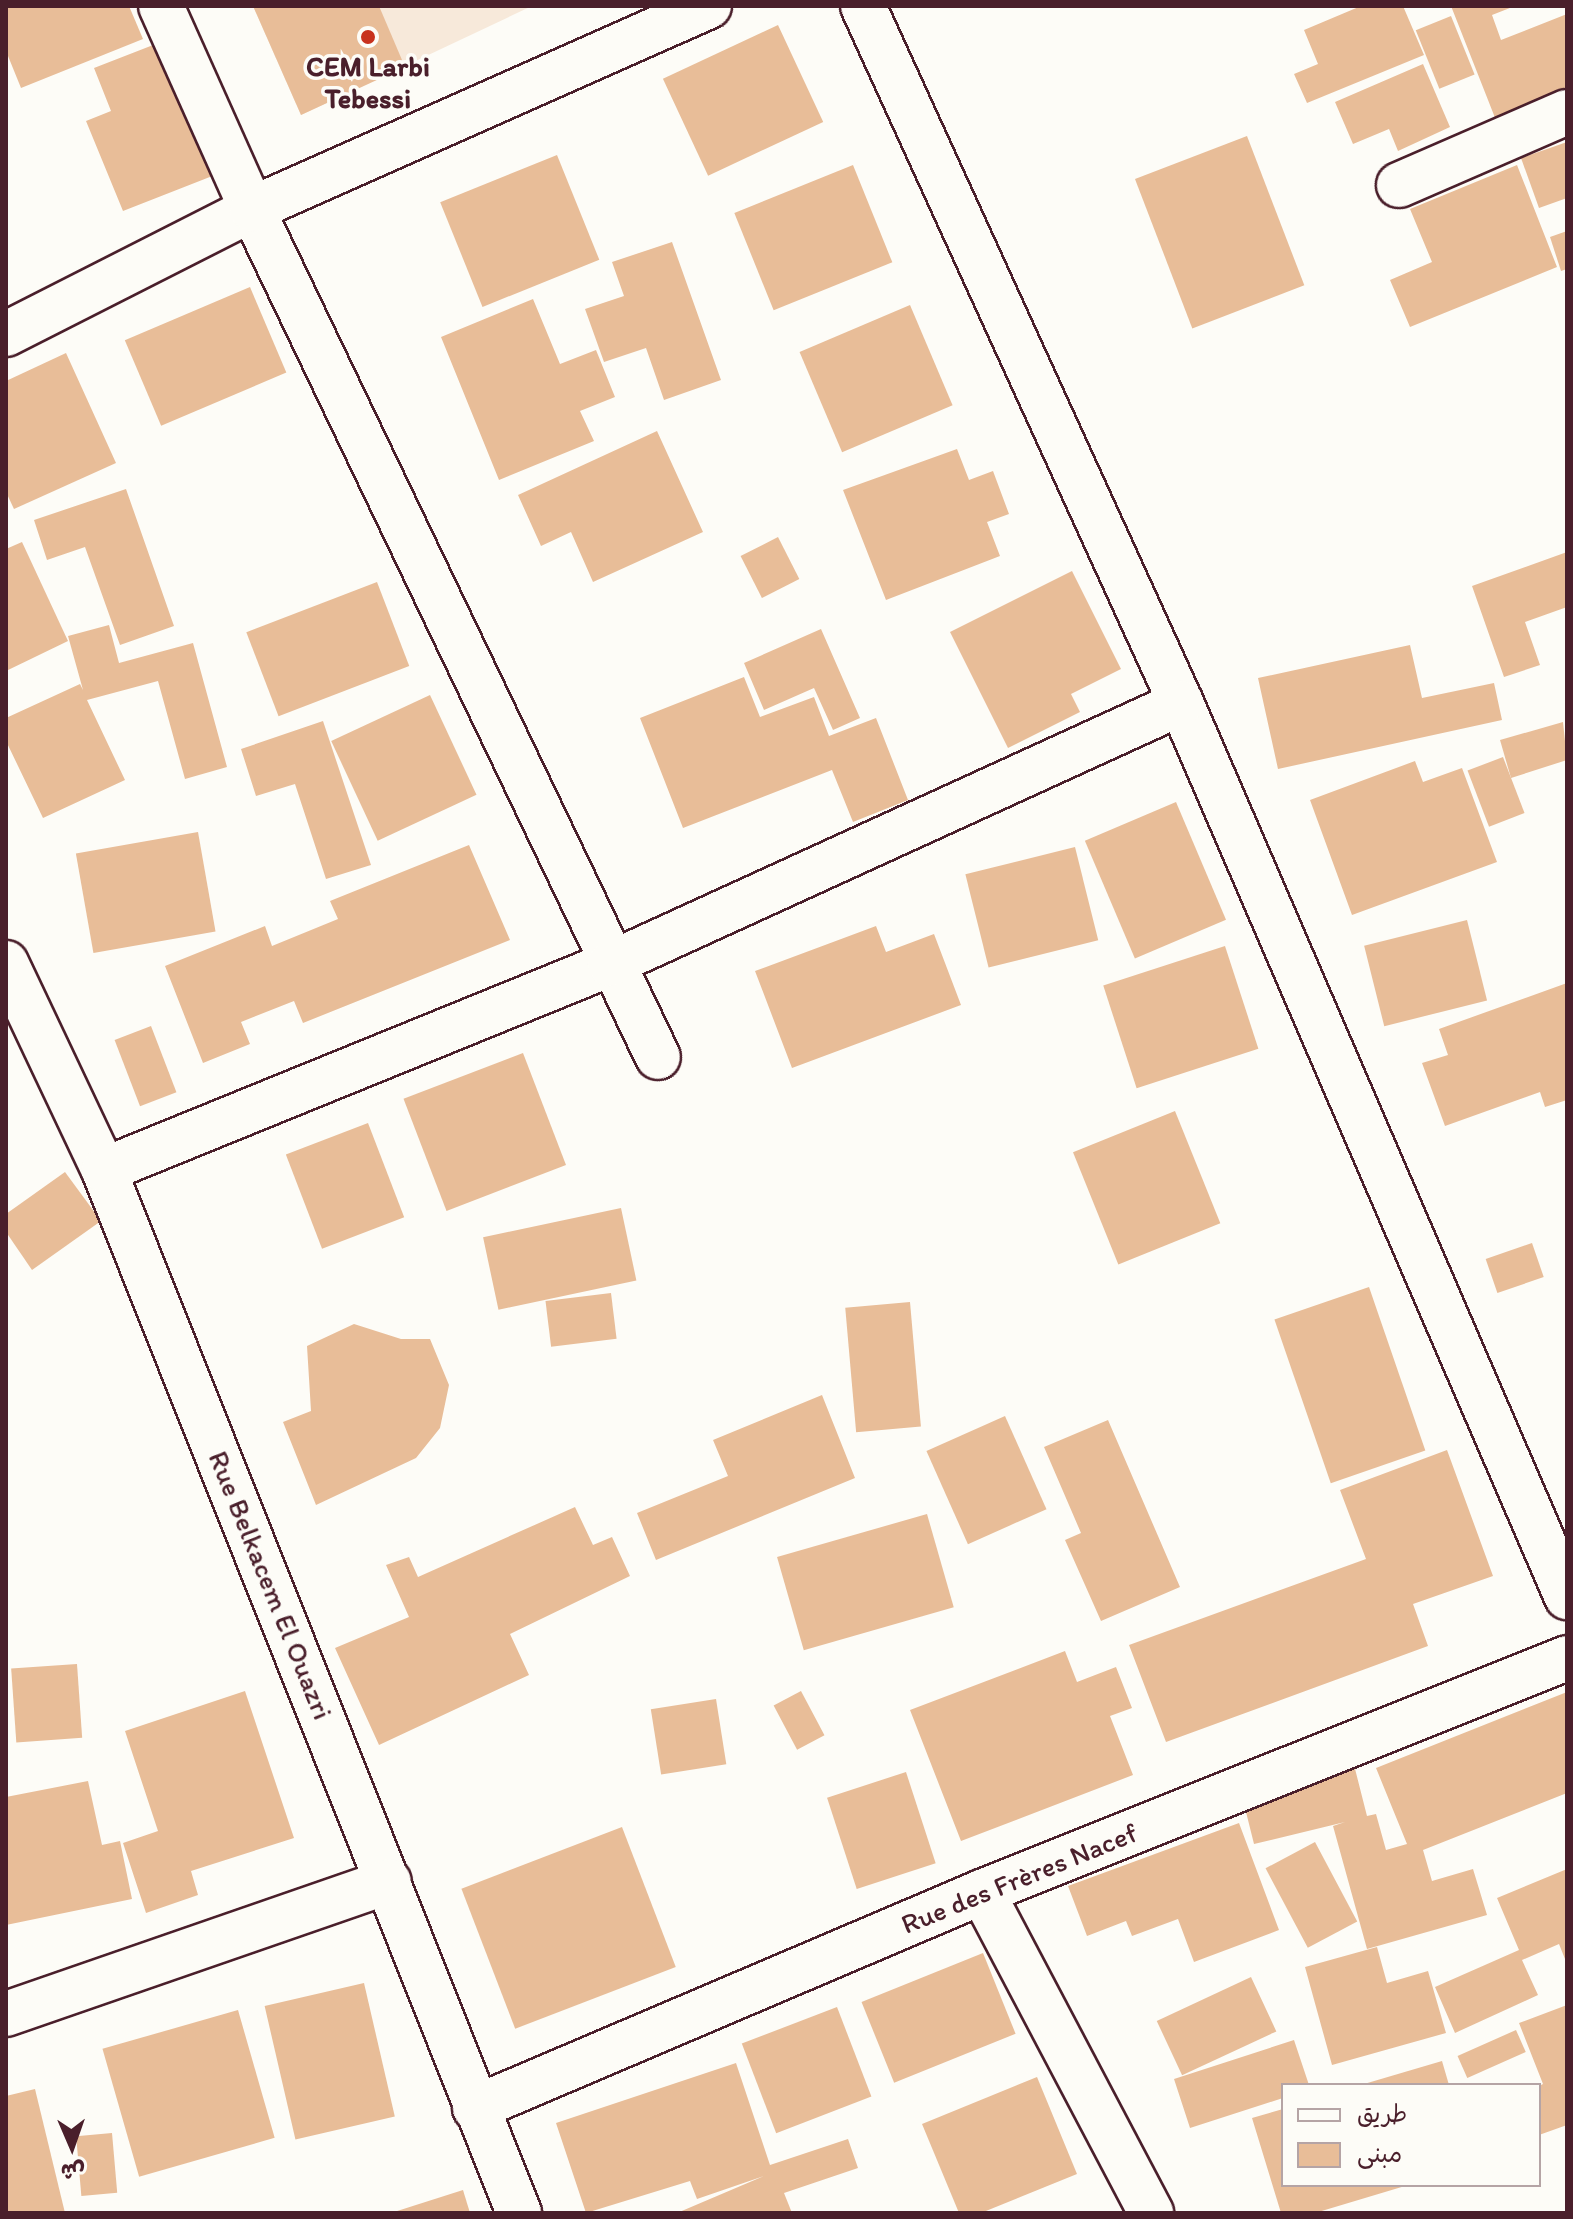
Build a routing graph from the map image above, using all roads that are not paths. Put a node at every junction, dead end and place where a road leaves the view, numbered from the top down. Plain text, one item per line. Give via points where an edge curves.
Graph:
1 (161, 6) edge
2 (709, 6) edge
3 (863, 6) edge
4 (1567, 112) edge
5 (1399, 185) dead end
6 (252, 209) junction
7 (6, 334) edge
8 (1181, 703) junction
9 (6, 963) edge
10 (610, 964) junction
11 (658, 1057) dead end
12 (104, 1170) junction
13 (1567, 1597) edge
14 (1567, 1658) edge
15 (389, 1881) junction
16 (982, 1892) junction
17 (6, 2014) edge
18 (475, 2108) junction
19 (519, 2213) edge
20 (1151, 2213) edge

1 - 6 street
2 - 6 street
3 - 8 street
4 - 5 street
6 - 7 street
6 - 10 street
8 - 10 street
8 - 13 street
9 - 12 street, Rue Belkacem El Ouazri
10 - 11 street
10 - 12 street
12 - 15 street, Rue Belkacem El Ouazri
14 - 16 street, Rue des Frères Nacef
15 - 17 street
15 - 18 street, Rue Belkacem El Ouazri
16 - 18 street, Rue des Frères Nacef
16 - 20 street
18 - 19 street, Rue Belkacem El Ouazri

